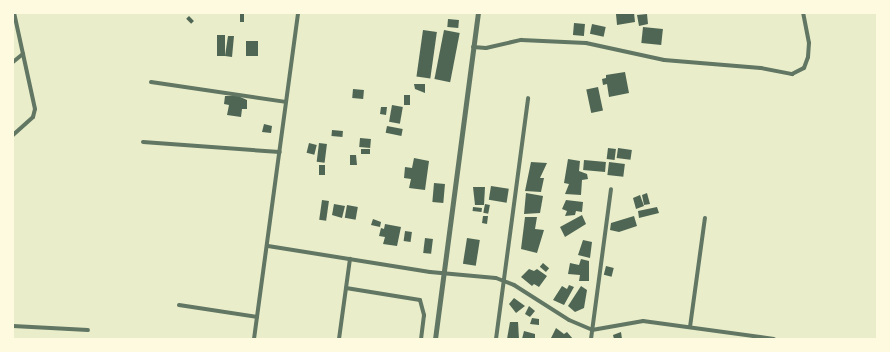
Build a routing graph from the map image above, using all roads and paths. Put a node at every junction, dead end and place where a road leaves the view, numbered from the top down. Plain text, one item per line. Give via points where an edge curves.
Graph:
1 (298, 13) edge
2 (478, 13) edge
3 (803, 13) edge
4 (14, 16) edge
5 (473, 47) junction
6 (23, 54) junction
7 (13, 62) edge
8 (151, 82) dead end
9 (528, 98) dead end
10 (286, 102) junction
11 (13, 135) edge
12 (143, 142) dead end
13 (280, 152) junction
14 (611, 189) dead end
15 (705, 218) dead end
16 (268, 246) junction
17 (350, 259) junction
18 (444, 273) junction
19 (505, 281) junction
20 (346, 288) junction
21 (178, 305) dead end
22 (257, 317) junction
23 (13, 326) edge
24 (690, 327) junction
25 (88, 330) dead end
26 (592, 330) junction
27 (254, 339) edge
28 (339, 339) edge
29 (421, 339) edge
30 (435, 339) edge
31 (496, 339) edge
32 (591, 339) edge
33 (774, 339) edge

1 - 10 street
2 - 5 street
3 - 5 street via 809,43 808,57 804,68 792,74 761,68 658,60 586,43 521,40 486,48
4 - 6 street
5 - 18 street
6 - 7 street
6 - 11 street via 35,109 33,117
8 - 10 street
9 - 19 street
10 - 13 street
12 - 13 street
13 - 16 street
14 - 26 street
15 - 24 street
16 - 17 street
16 - 22 street
17 - 18 street
17 - 20 street
18 - 19 street
18 - 30 street
19 - 26 street via 569,320
19 - 31 street
20 - 28 street
20 - 29 street via 420,300 424,315
21 - 22 street
22 - 27 street
23 - 25 street
24 - 26 street via 643,321
24 - 33 street
26 - 32 street

